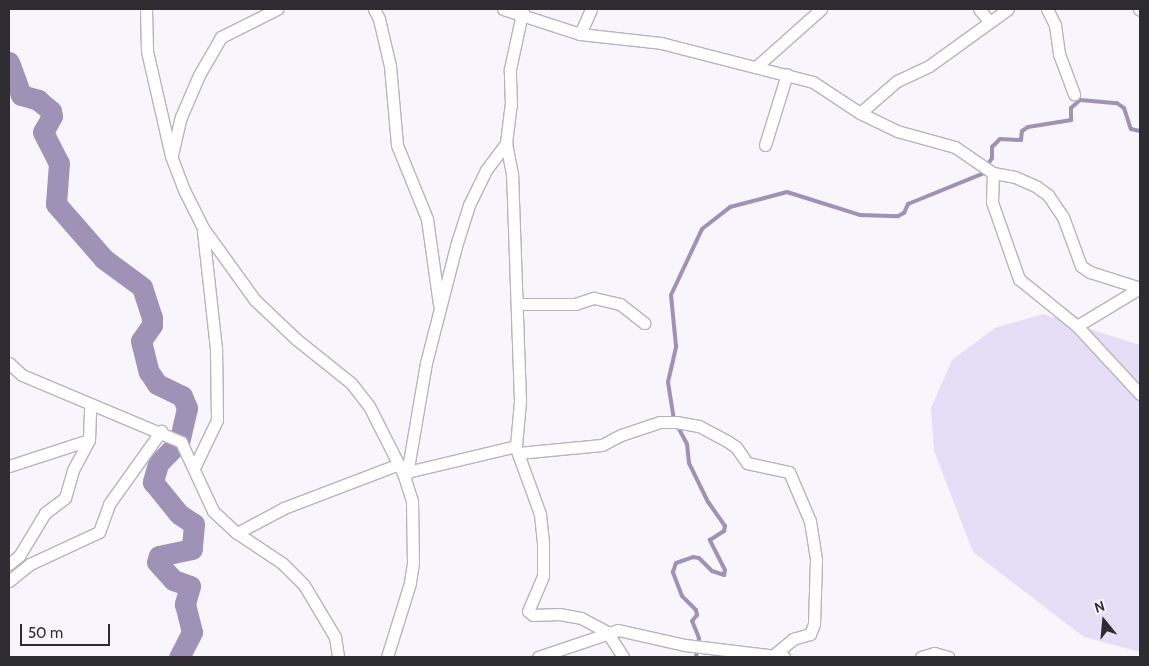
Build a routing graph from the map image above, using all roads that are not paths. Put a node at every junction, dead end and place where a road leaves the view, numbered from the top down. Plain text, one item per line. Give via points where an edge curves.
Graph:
1 (146, 9) edge
2 (278, 9) edge
3 (374, 9) edge
4 (504, 9) edge
5 (591, 9) edge
6 (821, 9) edge
7 (979, 9) edge
8 (1008, 9) edge
9 (1047, 9) edge
10 (522, 11) edge
11 (989, 22) junction
12 (580, 34) junction
13 (757, 66) junction
14 (787, 74) junction
15 (1074, 94) dead end
16 (860, 113) junction
17 (506, 143) junction
18 (765, 145) dead end
19 (172, 156) junction
20 (993, 173) junction
21 (203, 228) junction
22 (1140, 288) edge
23 (517, 304) junction
24 (440, 313) junction
25 (644, 323) dead end
26 (1077, 326) junction
27 (9, 363) edge
28 (1140, 394) edge
29 (90, 406) junction
30 (161, 431) junction
31 (89, 440) junction
32 (517, 450) junction
33 (9, 466) edge
34 (194, 468) junction
35 (403, 470) junction
36 (236, 532) junction
37 (9, 564) edge
38 (9, 580) edge
39 (607, 632) junction
40 (779, 656) edge
41 (338, 657) edge
42 (387, 657) edge
43 (538, 657) edge
44 (623, 657) edge
45 (921, 657) edge
46 (948, 657) edge

1 - 19 street via 147,51
2 - 19 street via 221,37 199,74 185,108
3 - 24 street via 380,19 390,66 397,145 427,220
4 - 10 street
5 - 12 street
6 - 13 street
7 - 11 street
8 - 11 street
9 - 15 street via 1056,25 1059,54
10 - 12 street
10 - 17 street via 510,69 511,105
11 - 16 street via 929,66 897,81
12 - 13 street via 661,43
13 - 14 street
14 - 16 street via 813,82
14 - 18 street
16 - 20 street via 897,131 955,147
17 - 23 street via 512,174
17 - 24 street via 486,170 469,205
19 - 21 street
20 - 22 street via 1015,177 1048,195 1063,217 1081,266
20 - 26 street via 992,202 1019,279
21 - 34 street via 216,349 217,420
21 - 35 street via 255,300 296,339 351,383 369,406
22 - 26 street
23 - 25 street via 575,304 594,298 620,304
23 - 32 street via 520,401
24 - 35 street
26 - 28 street
27 - 29 street via 22,375
29 - 30 street
29 - 31 street
30 - 34 street via 179,440
30 - 38 street via 109,504 98,532 30,564
31 - 33 street
31 - 37 street via 73,470 65,498 45,513 19,556
32 - 35 street
32 - 39 street via 540,514 543,544 543,576 528,611 533,615 559,614 580,618
32 - 40 street via 602,445 621,434 660,422 676,422 699,426 727,441 736,447 747,463 789,472 810,521 816,560 814,624 810,634 793,639
34 - 36 street via 214,511
35 - 36 street via 284,508
35 - 42 street via 412,501 413,563
36 - 41 street via 282,563 304,585 335,637
39 - 40 street via 629,632 685,646
39 - 43 street
39 - 44 street
45 - 46 street via 934,653

